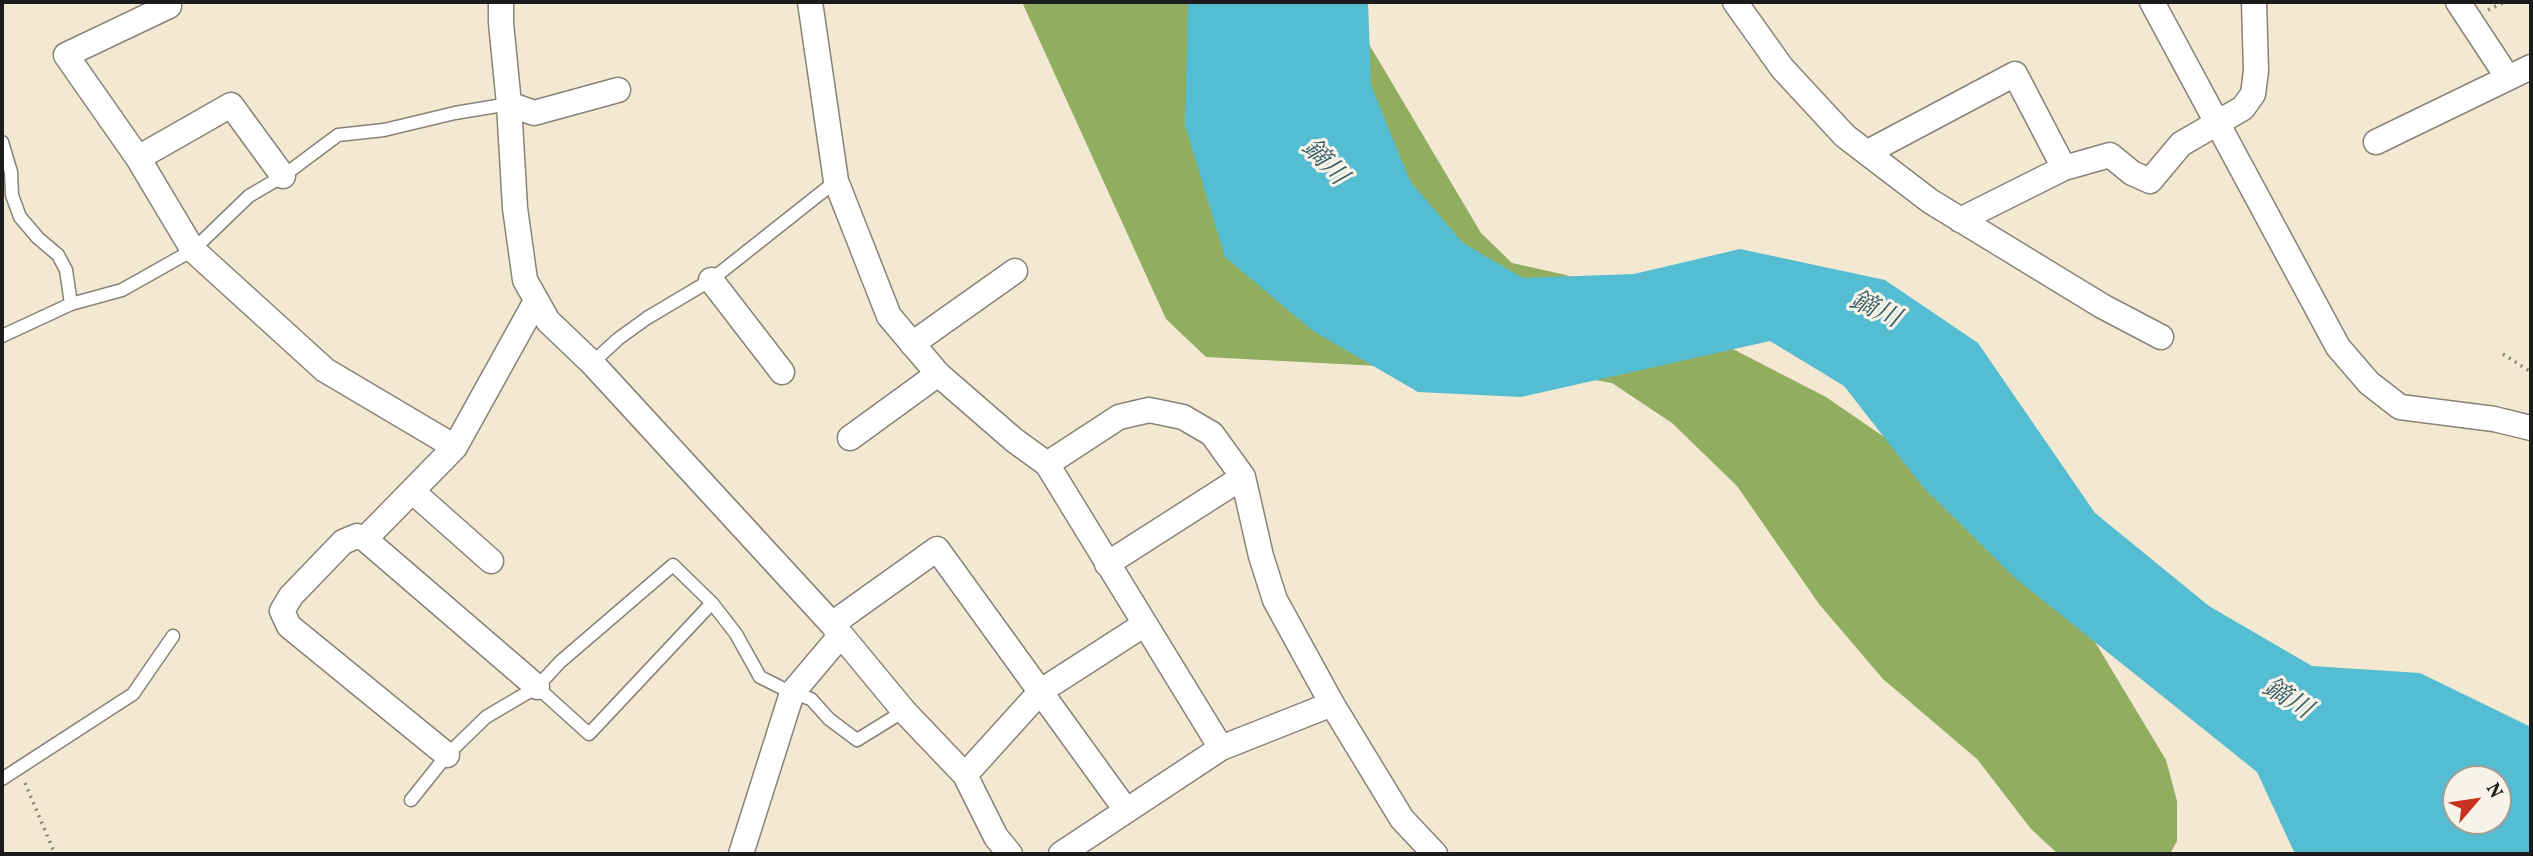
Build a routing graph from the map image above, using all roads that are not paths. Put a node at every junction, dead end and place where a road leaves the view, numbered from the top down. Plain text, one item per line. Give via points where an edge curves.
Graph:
1 (166, 2) edge
2 (501, 2) edge
3 (810, 2) edge
4 (1735, 2) edge
5 (2254, 2) edge
6 (2458, 2) edge
7 (2160, 8) edge
8 (2531, 67) edge
9 (2508, 78) junction
10 (618, 90) dead end
11 (509, 104) junction
12 (2217, 123) junction
13 (2, 142) edge
14 (2376, 142) dead end
15 (1868, 152) junction
16 (138, 158) junction
17 (2064, 167) junction
18 (283, 176) junction
19 (836, 181) junction
20 (1960, 220) junction
21 (193, 250) junction
22 (1015, 271) dead end
23 (711, 280) junction
24 (536, 301) junction
25 (71, 304) junction
26 (2, 336) edge
27 (2161, 337) dead end
28 (912, 344) junction
29 (592, 363) junction
30 (782, 372) dead end
31 (938, 374) junction
32 (2531, 428) edge
33 (850, 438) dead end
34 (455, 447) junction
35 (1047, 464) junction
36 (1243, 477) junction
37 (412, 492) junction
38 (365, 539) junction
39 (491, 561) dead end
40 (1107, 564) junction
41 (712, 603) junction
42 (1144, 624) junction
43 (837, 630) junction
44 (173, 636) dead end
45 (537, 687) junction
46 (1041, 691) junction
47 (792, 693) junction
48 (1332, 704) junction
49 (904, 711) junction
50 (1221, 748) junction
51 (447, 755) junction
52 (965, 775) junction
53 (2, 779) edge
54 (411, 800) dead end
55 (1126, 810) junction
56 (997, 848) edge
57 (741, 854) edge
58 (1061, 854) edge
59 (1435, 854) edge

1 - 16 street via 169,6 66,55
2 - 11 street
3 - 19 street
4 - 15 street via 1782,68 1845,136
5 - 12 street via 2253,94 2243,108
6 - 9 street
7 - 12 street
8 - 9 street
9 - 14 street
10 - 11 street via 534,113
11 - 18 lane via 338,135
11 - 24 street via 515,208 525,280
12 - 17 street via 2181,144 2150,181 2110,155
12 - 32 street via 2338,347 2369,383 2400,407
13 - 25 lane via 20,217 58,255 66,270
15 - 17 street via 2015,74
15 - 20 street
16 - 18 street via 231,105
16 - 21 street
17 - 20 street
18 - 21 lane via 249,197
19 - 23 lane
19 - 28 street via 889,316
20 - 27 street
21 - 25 lane via 122,290
21 - 34 street via 325,370
22 - 28 street
23 - 29 lane via 638,325
23 - 30 street
24 - 29 street via 548,321
24 - 34 street
25 - 26 lane
28 - 31 street
29 - 43 street
31 - 33 street
31 - 35 street
34 - 37 street
35 - 36 street via 1119,417 1149,410 1183,416 1212,434
35 - 40 street
36 - 40 street
36 - 48 street via 1275,600
37 - 38 street
37 - 39 street
38 - 45 street
38 - 51 street via 357,536 342,542 282,611 289,626
40 - 42 street
41 - 45 lane via 673,565
41 - 45 lane via 589,734
41 - 47 lane via 760,677
42 - 46 street
42 - 50 street
43 - 46 street via 937,549
43 - 47 street
43 - 49 street
44 - 53 lane via 133,694
45 - 51 lane via 486,718
46 - 52 street
46 - 55 street
47 - 49 lane via 811,699 857,740
47 - 57 street
48 - 50 street
48 - 59 street via 1402,819
49 - 52 street
50 - 55 street
51 - 54 lane
52 - 56 street
55 - 58 street

